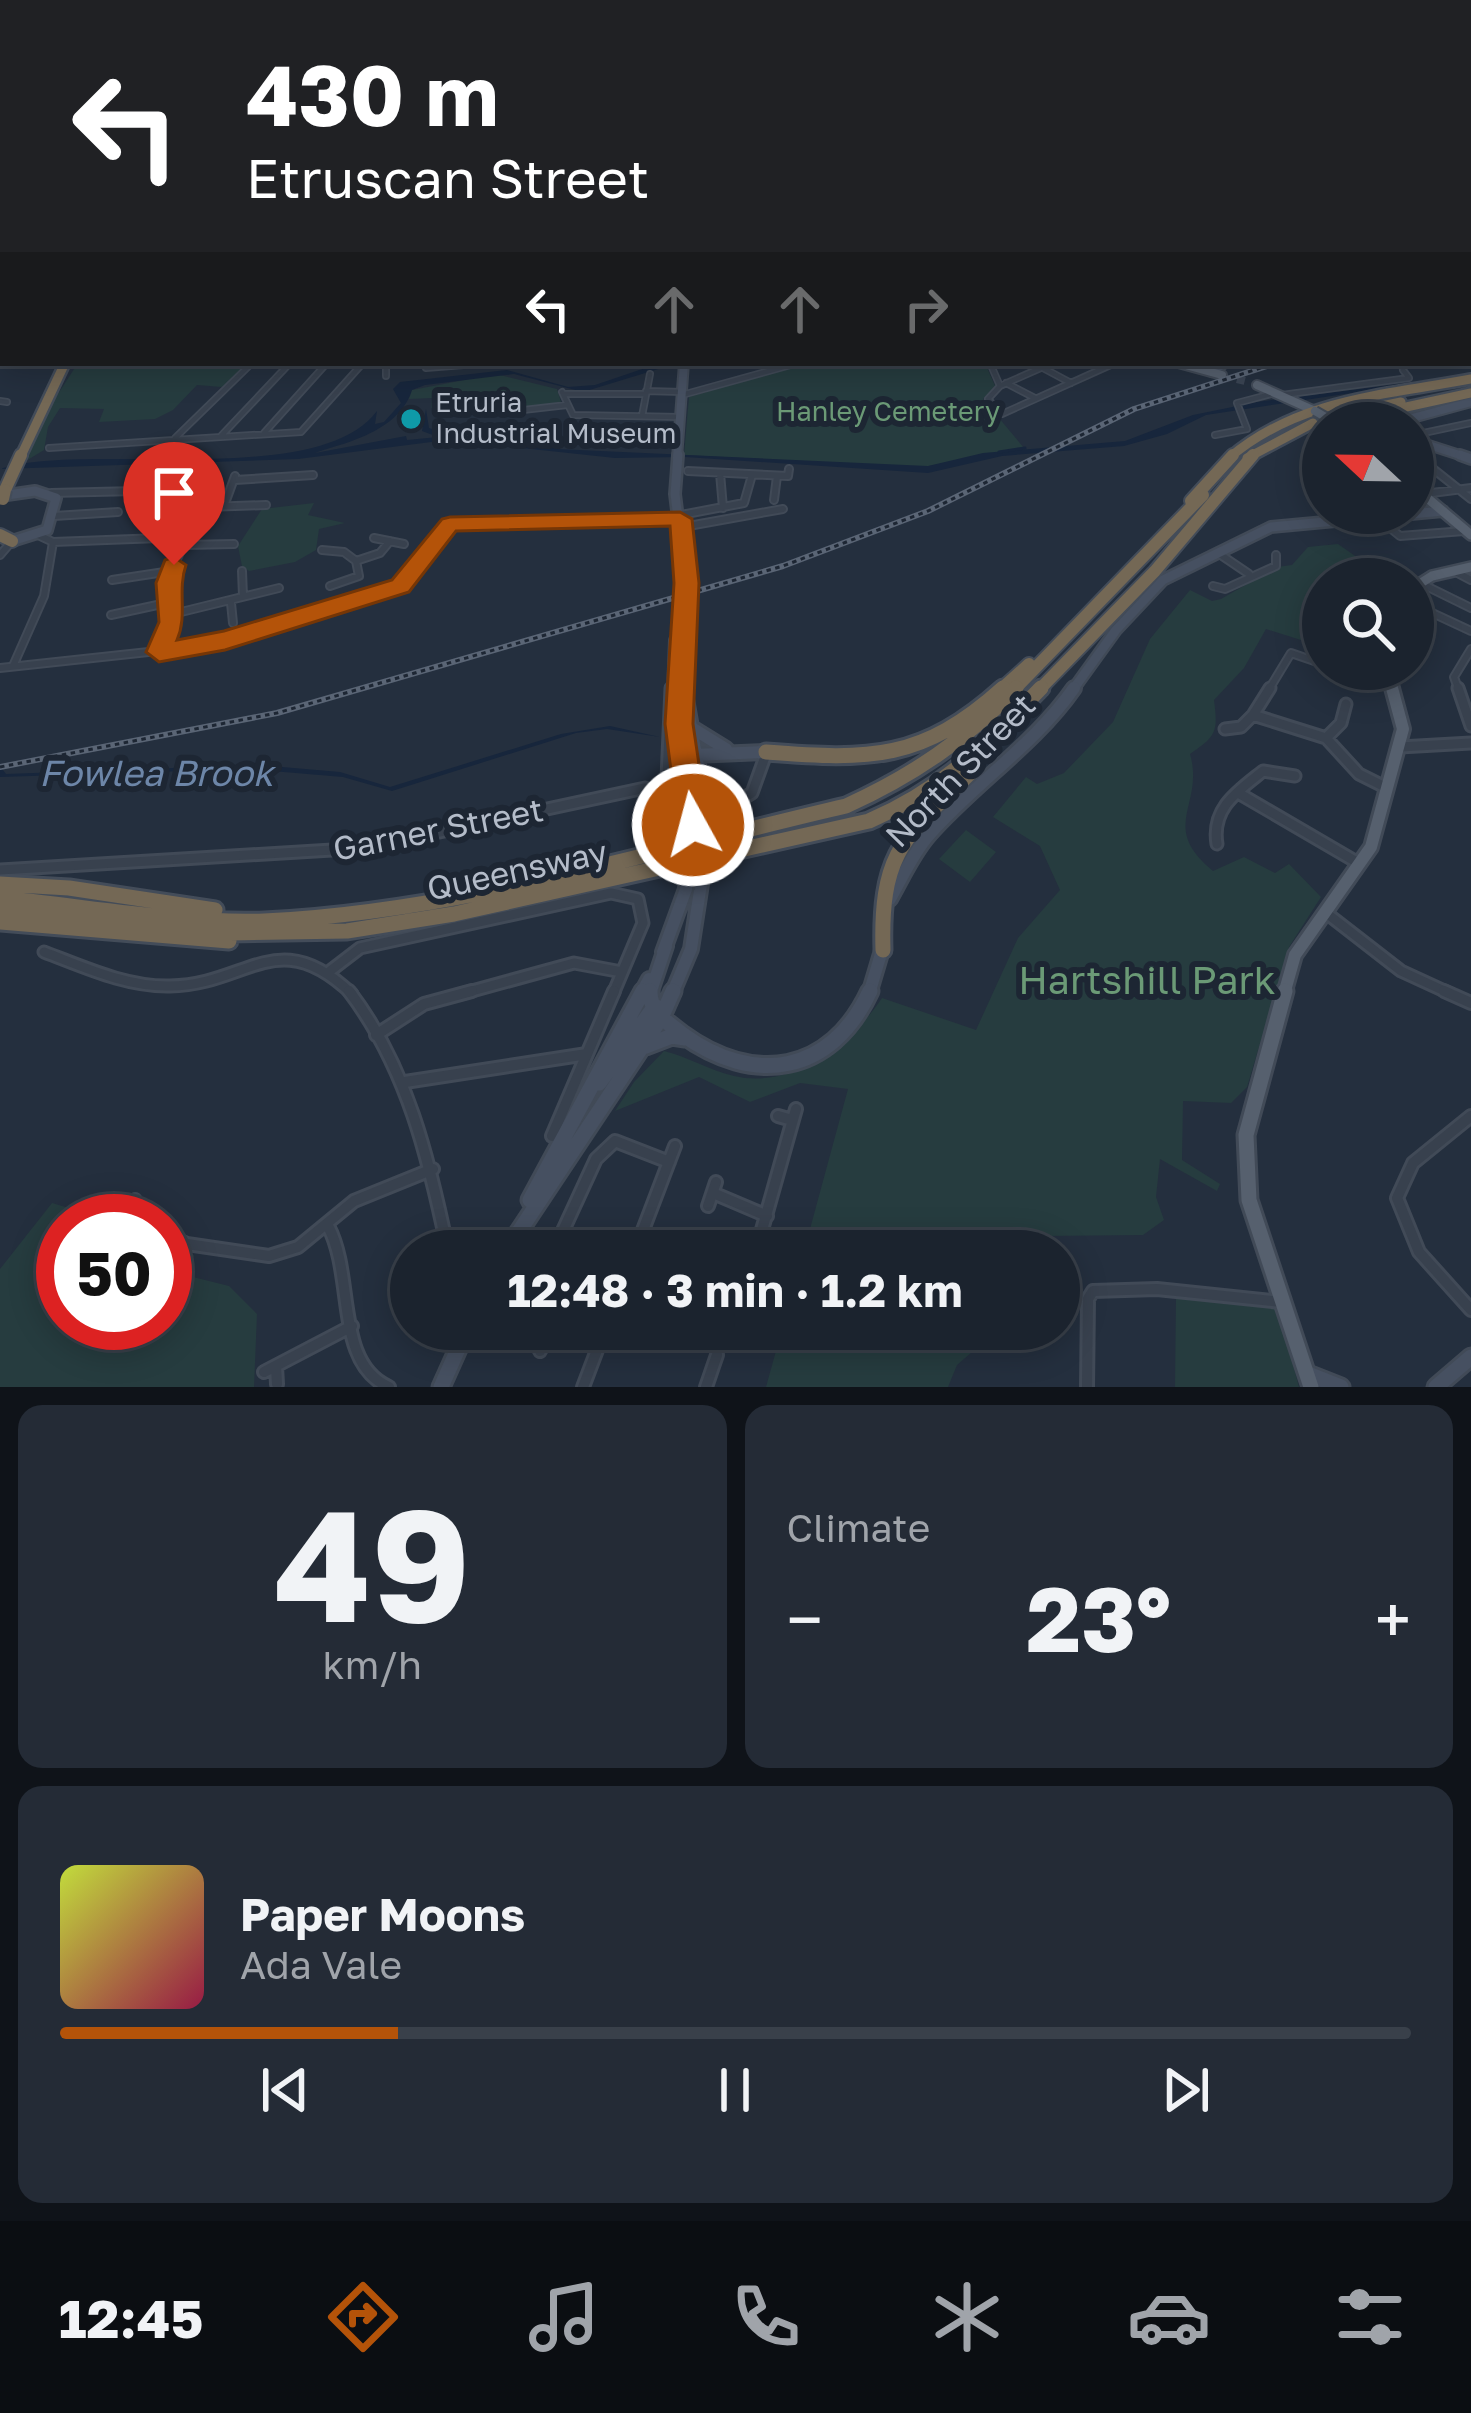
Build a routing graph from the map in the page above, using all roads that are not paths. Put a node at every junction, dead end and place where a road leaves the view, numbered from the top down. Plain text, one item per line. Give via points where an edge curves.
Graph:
1 (55, 366) edge
2 (64, 366) edge
3 (74, 366) edge
4 (249, 366) edge
5 (287, 366) edge
6 (324, 366) edge
7 (360, 366) edge
8 (386, 366) edge
9 (684, 366) edge
10 (785, 366) edge
11 (992, 366) edge
12 (1045, 366) edge
13 (1108, 366) edge
14 (1190, 366) edge
15 (1223, 366) tunnel mouth
16 (1041, 368) junction
17 (650, 374) dead end
18 (1401, 374) dead end
19 (386, 376) dead end
20 (1071, 383) junction
21 (1250, 383) tunnel mouth
22 (1003, 385) junction
23 (1471, 386) edge
24 (646, 393) junction
25 (682, 393) junction
26 (1036, 399) junction
27 (1329, 402) edge
28 (1362, 402) edge
29 (1362, 402) edge
30 (1430, 402) edge
31 (1471, 402) edge
32 (567, 405) junction
33 (1450, 406) junction
34 (1302, 407) tunnel mouth
35 (1434, 409) edge
36 (1302, 410) tunnel mouth
37 (505, 412) dead end
38 (1302, 414) tunnel mouth
39 (1302, 415) tunnel mouth
40 (642, 416) junction
41 (680, 417) junction
42 (34, 421) junction
43 (1471, 421) edge
44 (1434, 432) edge
45 (262, 435) junction
46 (1215, 435) dead end
47 (220, 437) junction
48 (174, 440) junction
49 (1434, 443) edge
50 (50, 448) dead end
51 (1471, 459) edge
52 (789, 469) dead end
53 (1434, 470) edge
54 (688, 471) dead end
55 (720, 473) junction
56 (752, 475) junction
57 (777, 476) junction
58 (308, 477) dead end
59 (5, 482) edge
60 (1471, 488) edge
61 (180, 490) dead end
62 (1459, 490) junction
63 (51, 493) junction
64 (1434, 493) edge
65 (773, 500) dead end
66 (1471, 500) edge
67 (1434, 503) edge
68 (224, 506) junction
69 (261, 507) dead end
70 (722, 508) junction
71 (147, 509) dead end
72 (201, 509) junction
73 (783, 509) dead end
74 (1443, 511) junction
75 (118, 512) dead end
76 (1434, 512) edge
77 (54, 516) junction
78 (681, 517) junction
79 (727, 520) junction
80 (1302, 524) edge
81 (694, 525) dead end
82 (1467, 528) edge
83 (1434, 532) edge
84 (38, 536) junction
85 (374, 538) dead end
86 (4, 540) edge
87 (186, 541) junction
88 (390, 541) junction
89 (53, 542) junction
90 (236, 544) dead end
91 (404, 544) dead end
92 (322, 550) dead end
93 (1218, 554) junction
94 (0, 555) edge
95 (1276, 555) dead end
96 (356, 561) junction
97 (174, 564) junction
98 (1471, 567) edge
99 (1452, 571) junction
100 (246, 573) dead end
101 (1249, 574) junction
102 (118, 578) dead end
103 (1434, 578) edge
104 (1471, 580) edge
105 (343, 581) junction
106 (330, 586) dead end
107 (1213, 586) dead end
108 (273, 593) dead end
109 (1434, 593) edge
110 (243, 596) junction
111 (350, 599) junction
112 (1105, 599) junction
113 (171, 602) junction
114 (231, 603) junction
115 (1471, 608) edge
116 (173, 614) junction
117 (1434, 614) edge
118 (116, 617) dead end
119 (221, 621) dead end
120 (1471, 631) edge
121 (673, 640) dead end
122 (1471, 650) edge
123 (159, 652) junction
124 (1302, 656) edge
125 (13, 666) junction
126 (0, 668) edge
127 (683, 678) junction
128 (1393, 690) edge
129 (1035, 698) junction
130 (1346, 704) dead end
131 (1253, 716) junction
132 (689, 726) junction
133 (1471, 726) edge
134 (1225, 729) dead end
135 (1326, 738) junction
136 (1471, 742) edge
137 (1400, 747) junction
138 (733, 752) junction
139 (766, 752) junction
140 (715, 754) junction
141 (691, 756) junction
142 (1295, 776) dead end
143 (1385, 787) junction
144 (699, 792) junction
145 (669, 794) junction
146 (1240, 794) junction
147 (1199, 827) dead end
148 (659, 829) dead end
149 (1214, 832) junction
150 (1217, 844) dead end
151 (1360, 864) junction
152 (0, 871) edge
153 (0, 884) edge
154 (694, 886) junction
155 (0, 898) edge
156 (1324, 911) junction
157 (2, 918) edge
158 (344, 924) junction
159 (666, 946) junction
160 (883, 950) junction
161 (44, 952) dead end
162 (329, 971) junction
163 (622, 972) junction
164 (1471, 1003) edge
165 (660, 1011) junction
166 (376, 1035) junction
167 (689, 1039) junction
168 (638, 1051) junction
169 (587, 1054) junction
170 (405, 1082) junction
171 (778, 1116) dead end
172 (1471, 1116) edge
173 (572, 1120) junction
174 (552, 1136) dead end
175 (675, 1146) dead end
176 (669, 1162) junction
177 (433, 1169) junction
178 (712, 1194) dead end
179 (767, 1216) junction
180 (328, 1226) junction
181 (520, 1226) junction
182 (444, 1230) edge
183 (518, 1230) edge
184 (563, 1230) edge
185 (643, 1230) edge
186 (763, 1230) edge
187 (192, 1245) edge
188 (1282, 1302) junction
189 (1471, 1310) edge
190 (352, 1325) junction
191 (458, 1350) edge
192 (597, 1350) edge
193 (717, 1355) dead end
194 (1471, 1357) edge
195 (1309, 1380) edge
196 (277, 1384) edge
197 (382, 1386) edge
198 (442, 1387) edge
199 (584, 1387) edge
200 (706, 1387) edge
201 (1087, 1387) edge
202 (1341, 1387) edge
203 (1436, 1387) edge

1 - 42 highway
2 - 42 highway
3 - 42 highway
4 - 48 street
5 - 47 street
6 - 45 street
7 - 45 street via 304,431
8 - 19 street
9 - 25 main road
10 - 25 street
11 - 22 street
12 - 16 street
13 - 20 street
14 - 15 main road via 1217,373
16 - 20 street
16 - 22 street
17 - 24 street
18 - 27 street
20 - 26 street
21 - 34 main road
22 - 26 street
22 - 26 street via 988,399 1002,414
23 - 28 highway, Queensway
23 - 29 highway
23 - 30 highway
24 - 25 street
24 - 32 street via 562,393
24 - 40 street
25 - 41 main road
31 - 33 main road
32 - 37 street
32 - 40 street via 571,415
33 - 35 main road
33 - 43 street
36 - 46 street via 1237,408 1247,429
38 - 112 highway, Queensway via 1227,466
39 - 129 highway, Queensway via 1246,459
40 - 41 street
41 - 78 main road
42 - 59 highway
43 - 44 street
45 - 47 street
47 - 48 street
48 - 50 street
49 - 51 main road
52 - 57 street
53 - 62 street
54 - 55 street
55 - 56 street
55 - 70 street
56 - 57 street
56 - 70 street via 747,501
57 - 65 street
58 - 68 street via 235,478
59 - 63 main road
60 - 62 street
61 - 63 street
62 - 64 street
62 - 66 street
63 - 77 main road
67 - 74 main road
68 - 69 street
68 - 72 street
70 - 78 street
70 - 79 street
71 - 72 street
72 - 87 street
73 - 79 street
74 - 76 main road, North Street
74 - 82 main road
75 - 77 street
77 - 84 main road
78 - 111 street via 450,524 402,585
78 - 127 main road, bridge
79 - 81 street
80 - 93 main road, North Street via 1271,527
82 - 83 street
84 - 86 main road
84 - 89 street
85 - 88 street
86 - 94 street
87 - 89 street
87 - 90 street
87 - 97 street
88 - 91 street
88 - 96 street
89 - 125 street via 44,596
92 - 96 street
93 - 101 street
93 - 160 main road, North Street via 1163,580 1050,722 964,799 904,868
95 - 101 street via 1276,566
96 - 105 street via 359,576
97 - 102 street
97 - 113 street
98 - 99 main road
99 - 103 main road
99 - 104 street
100 - 110 street
101 - 107 street via 1225,589
105 - 106 street
105 - 111 street
108 - 110 street
109 - 115 street
110 - 114 street
111 - 123 street via 225,640
112 - 139 highway via 944,738 878,758
112 - 158 highway, Queensway via 977,728 866,800
113 - 116 street
113 - 118 street
114 - 116 street
114 - 119 street via 233,621
116 - 123 street
117 - 120 street
121 - 145 street
122 - 133 street via 1454,676
123 - 125 street
124 - 131 street via 1292,652
125 - 126 street
127 - 132 main road
127 - 141 main road via 679,724
128 - 137 main road
129 - 158 highway, Queensway via 949,779 869,821 454,914
129 - 160 highway via 894,849 881,901
130 - 135 street
131 - 134 street
131 - 135 street
132 - 138 main road
132 - 141 main road
135 - 143 street via 1359,774
136 - 137 street
137 - 143 main road
138 - 139 main road
138 - 140 main road
139 - 145 street, Garner Street via 742,804 719,808
140 - 141 main road
140 - 144 main road
141 - 144 main road
142 - 146 street via 1263,771
143 - 151 main road
144 - 154 main road, bridge
145 - 148 street
145 - 152 street, Garner Street via 638,789 365,848
146 - 149 street via 1223,803
146 - 151 street
147 - 149 street
149 - 150 street
151 - 156 main road
153 - 158 highway
154 - 159 main road
154 - 165 main road via 691,949
155 - 158 highway, Queensway
156 - 164 street via 1401,971
156 - 188 main road via 1290,967 1246,1135 1249,1200
157 - 158 highway via 222,941
159 - 165 main road via 650,990
159 - 173 main road
160 - 167 main road, North Street via 855,1024 809,1056 754,1067 720,1060
161 - 162 street via 114,978 170,987 272,957
162 - 163 street via 360,947 611,893 638,899 643,922
162 - 166 street
163 - 166 street via 574,963 424,1004
163 - 169 street
165 - 167 main road, North Street
165 - 168 main road
165 - 173 main road
166 - 170 street
167 - 168 main road via 672,1036
168 - 181 main road
169 - 170 street
169 - 174 street
170 - 177 street
171 - 179 street via 794,1115
172 - 189 street via 1403,1176 1399,1198 1412,1238
173 - 181 main road
175 - 176 street
176 - 184 street via 615,1136
176 - 185 street
177 - 180 street via 354,1201
177 - 182 street
178 - 179 street
179 - 186 street
180 - 187 street via 298,1247 257,1257
180 - 190 street via 344,1258
181 - 183 main road
188 - 195 main road
188 - 201 street via 1093,1292
190 - 196 street via 270,1369
190 - 197 street via 356,1357
191 - 198 main road
192 - 199 street
193 - 200 street
194 - 203 main road
195 - 202 main road

